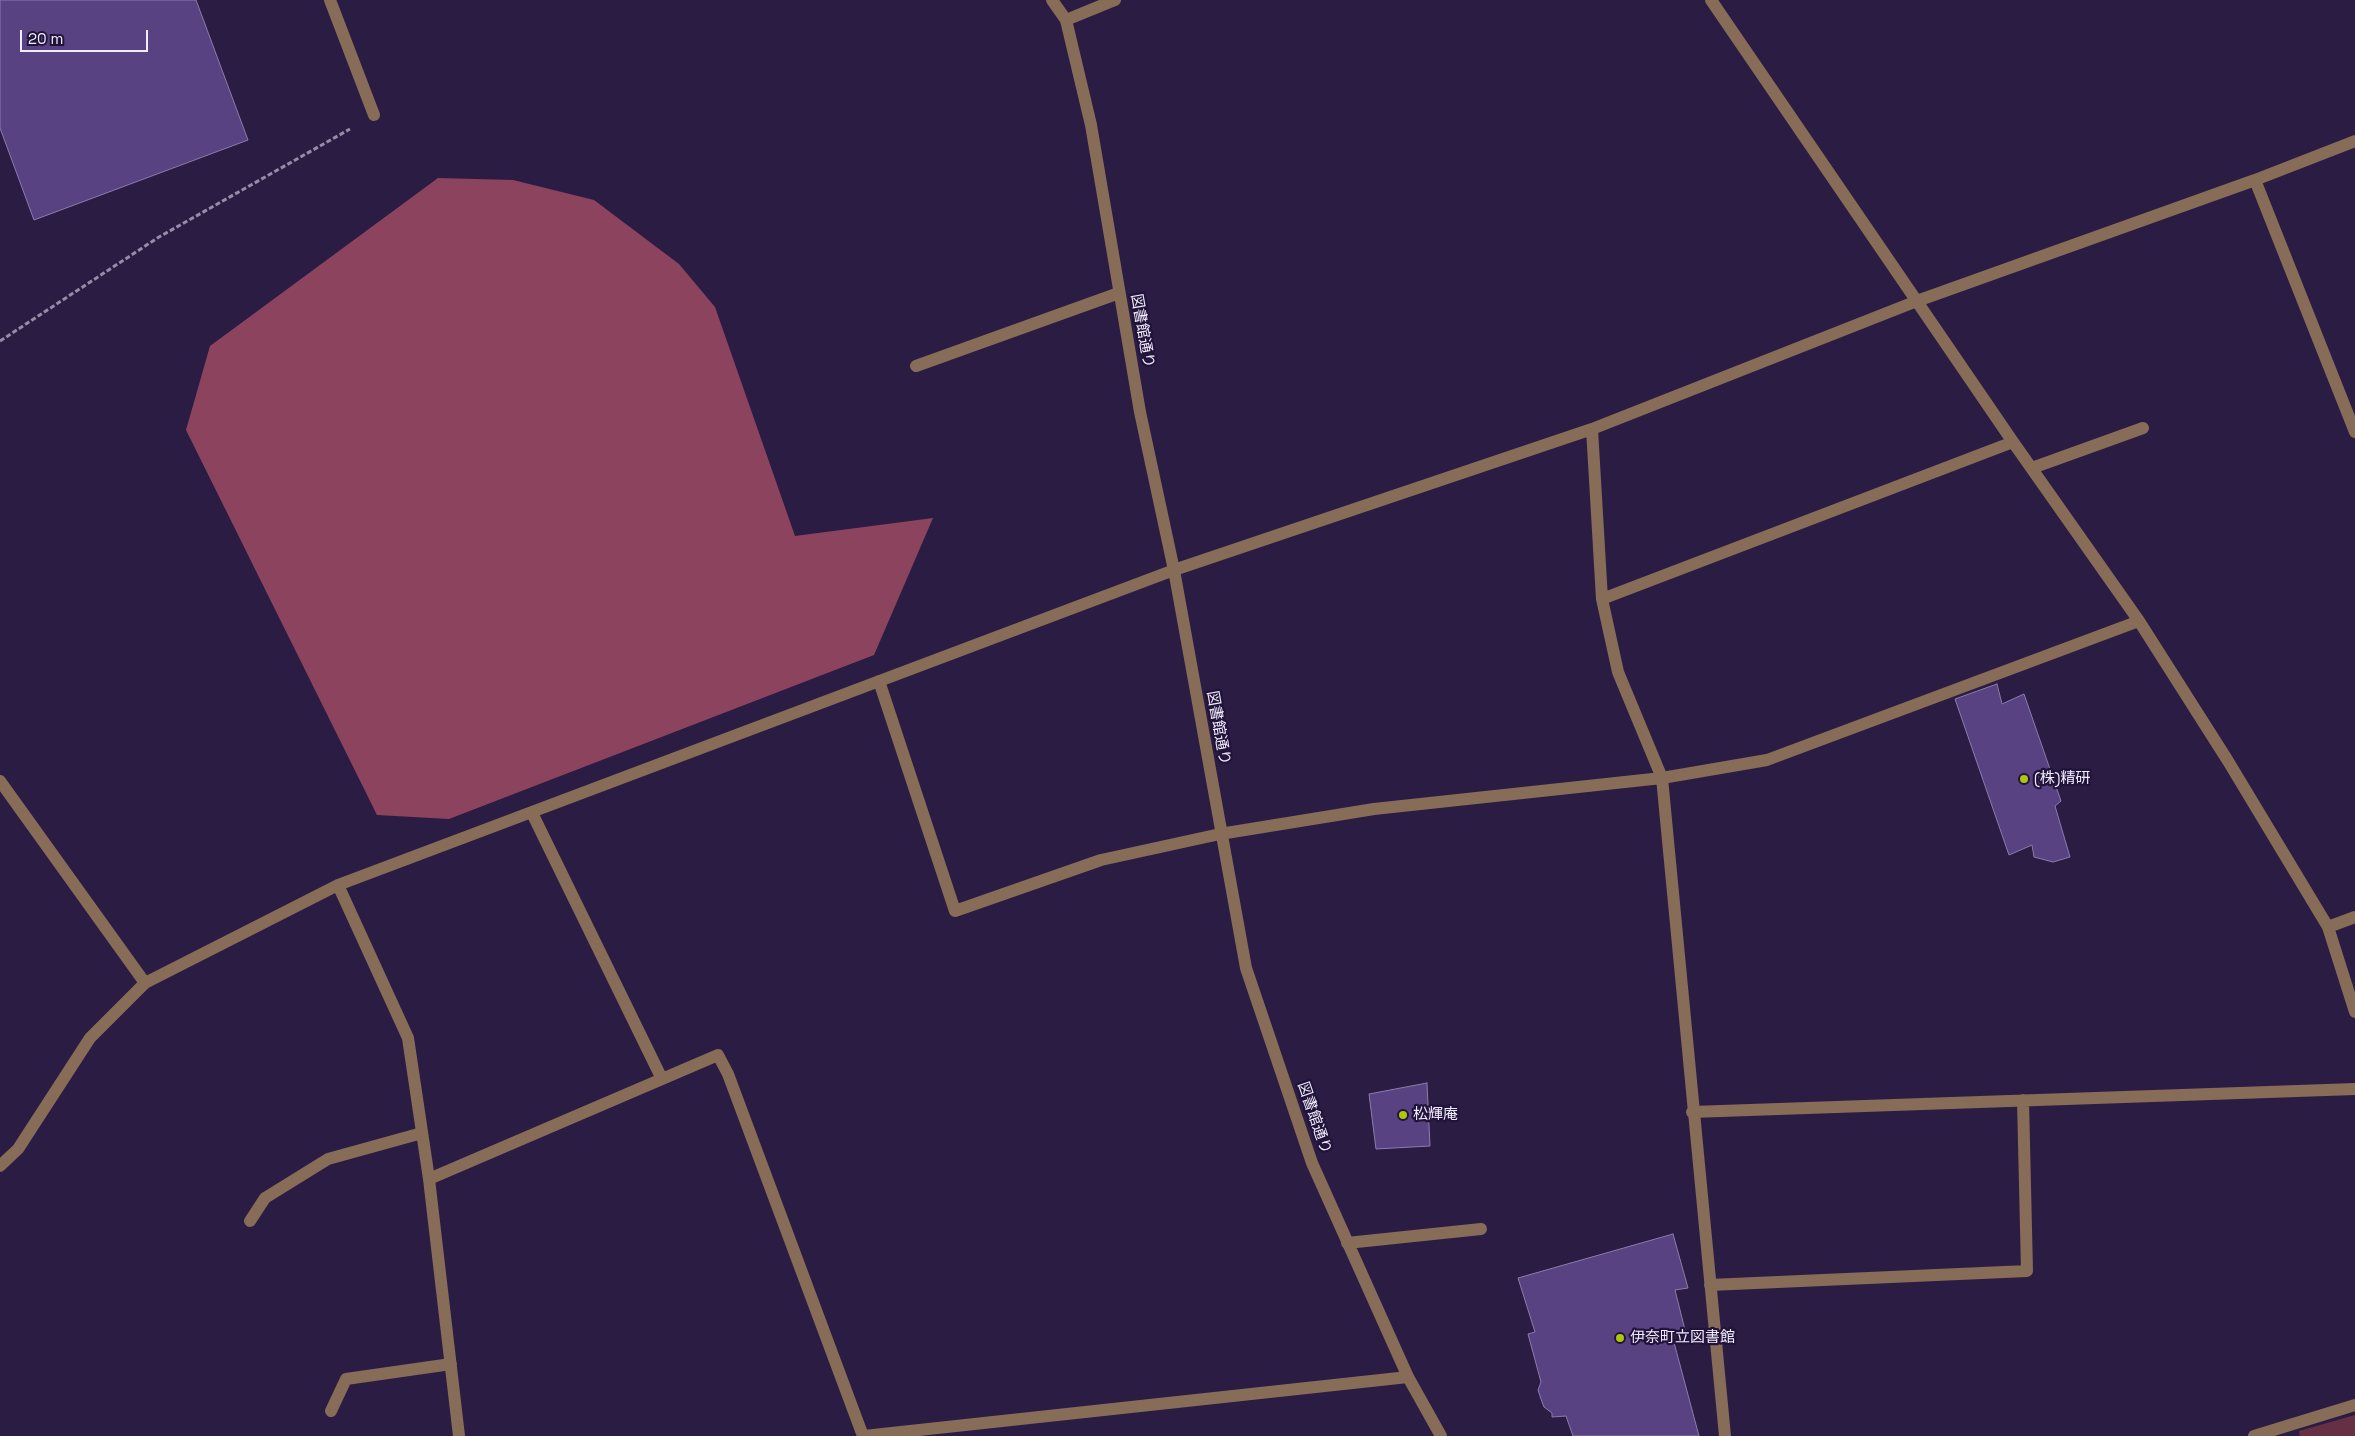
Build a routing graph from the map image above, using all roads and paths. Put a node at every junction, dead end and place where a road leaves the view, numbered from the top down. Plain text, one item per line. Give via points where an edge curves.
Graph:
1 (330, 0) edge
2 (1052, 0) edge
3 (1115, 0) edge
4 (1711, 0) edge
5 (1066, 20) junction
6 (374, 115) joint
7 (2355, 140) edge
8 (2255, 180) junction
9 (1119, 293) junction
10 (1917, 301) junction
11 (0, 341) edge
12 (916, 366) dead end
13 (2143, 428) dead end
14 (1592, 429) junction
15 (2355, 432) edge
16 (2013, 442) junction
17 (2032, 468) junction
18 (1174, 570) junction
19 (1602, 599) junction
20 (2139, 621) junction
21 (879, 681) junction
22 (1662, 778) junction
23 (0, 780) edge
24 (532, 813) junction
25 (1220, 834) junction
26 (338, 885) junction
27 (2355, 917) edge
28 (2328, 927) junction
29 (145, 983) junction
30 (2355, 1012) edge
31 (662, 1080) junction
32 (2355, 1089) edge
33 (2023, 1100) junction
34 (1692, 1112) junction
35 (422, 1133) junction
36 (0, 1166) edge
37 (429, 1179) junction
38 (250, 1221) dead end
39 (1481, 1229) dead end
40 (1347, 1243) junction
41 (1710, 1285) junction
42 (451, 1364) junction
43 (1408, 1377) junction
44 (2355, 1405) edge
45 (331, 1412) dead end
46 (2294, 1430) edge
47 (460, 1436) edge
48 (864, 1436) edge
49 (1441, 1436) edge
50 (1724, 1436) edge
51 (2254, 1436) edge

1 - 6 street
2 - 5 street, 図書館通り
3 - 5 street
4 - 10 street
5 - 9 street, 図書館通り via 1091,125
6 - 11 path via 158,237
7 - 8 street
8 - 10 street
8 - 15 street
9 - 12 street
9 - 18 street, 図書館通り via 1140,412
10 - 14 street
10 - 16 street
13 - 17 street
14 - 18 street
14 - 19 street
16 - 17 street
16 - 19 street
17 - 20 street
18 - 21 street
18 - 25 street, 図書館通り
19 - 22 street via 1618,672
20 - 22 street via 1767,760
20 - 28 street
21 - 24 street
21 - 25 street via 955,911 1101,860
22 - 25 street via 1374,809
22 - 34 street
23 - 29 street
24 - 26 street
24 - 31 street
25 - 40 street, 図書館通り via 1246,968 1312,1164
26 - 29 street
26 - 35 street via 408,1038
27 - 28 street
28 - 30 street
29 - 36 street via 90,1038 18,1149
31 - 37 street
31 - 48 street via 718,1055 728,1074
32 - 33 street
33 - 34 street
33 - 41 street via 2027,1270
34 - 41 street
35 - 37 street
35 - 38 street via 328,1159 264,1198
37 - 42 street
39 - 40 street
40 - 43 street, 図書館通り
41 - 50 street
42 - 45 street via 346,1379
42 - 47 street
43 - 48 street
43 - 49 street, 図書館通り
44 - 46 street
46 - 51 street

